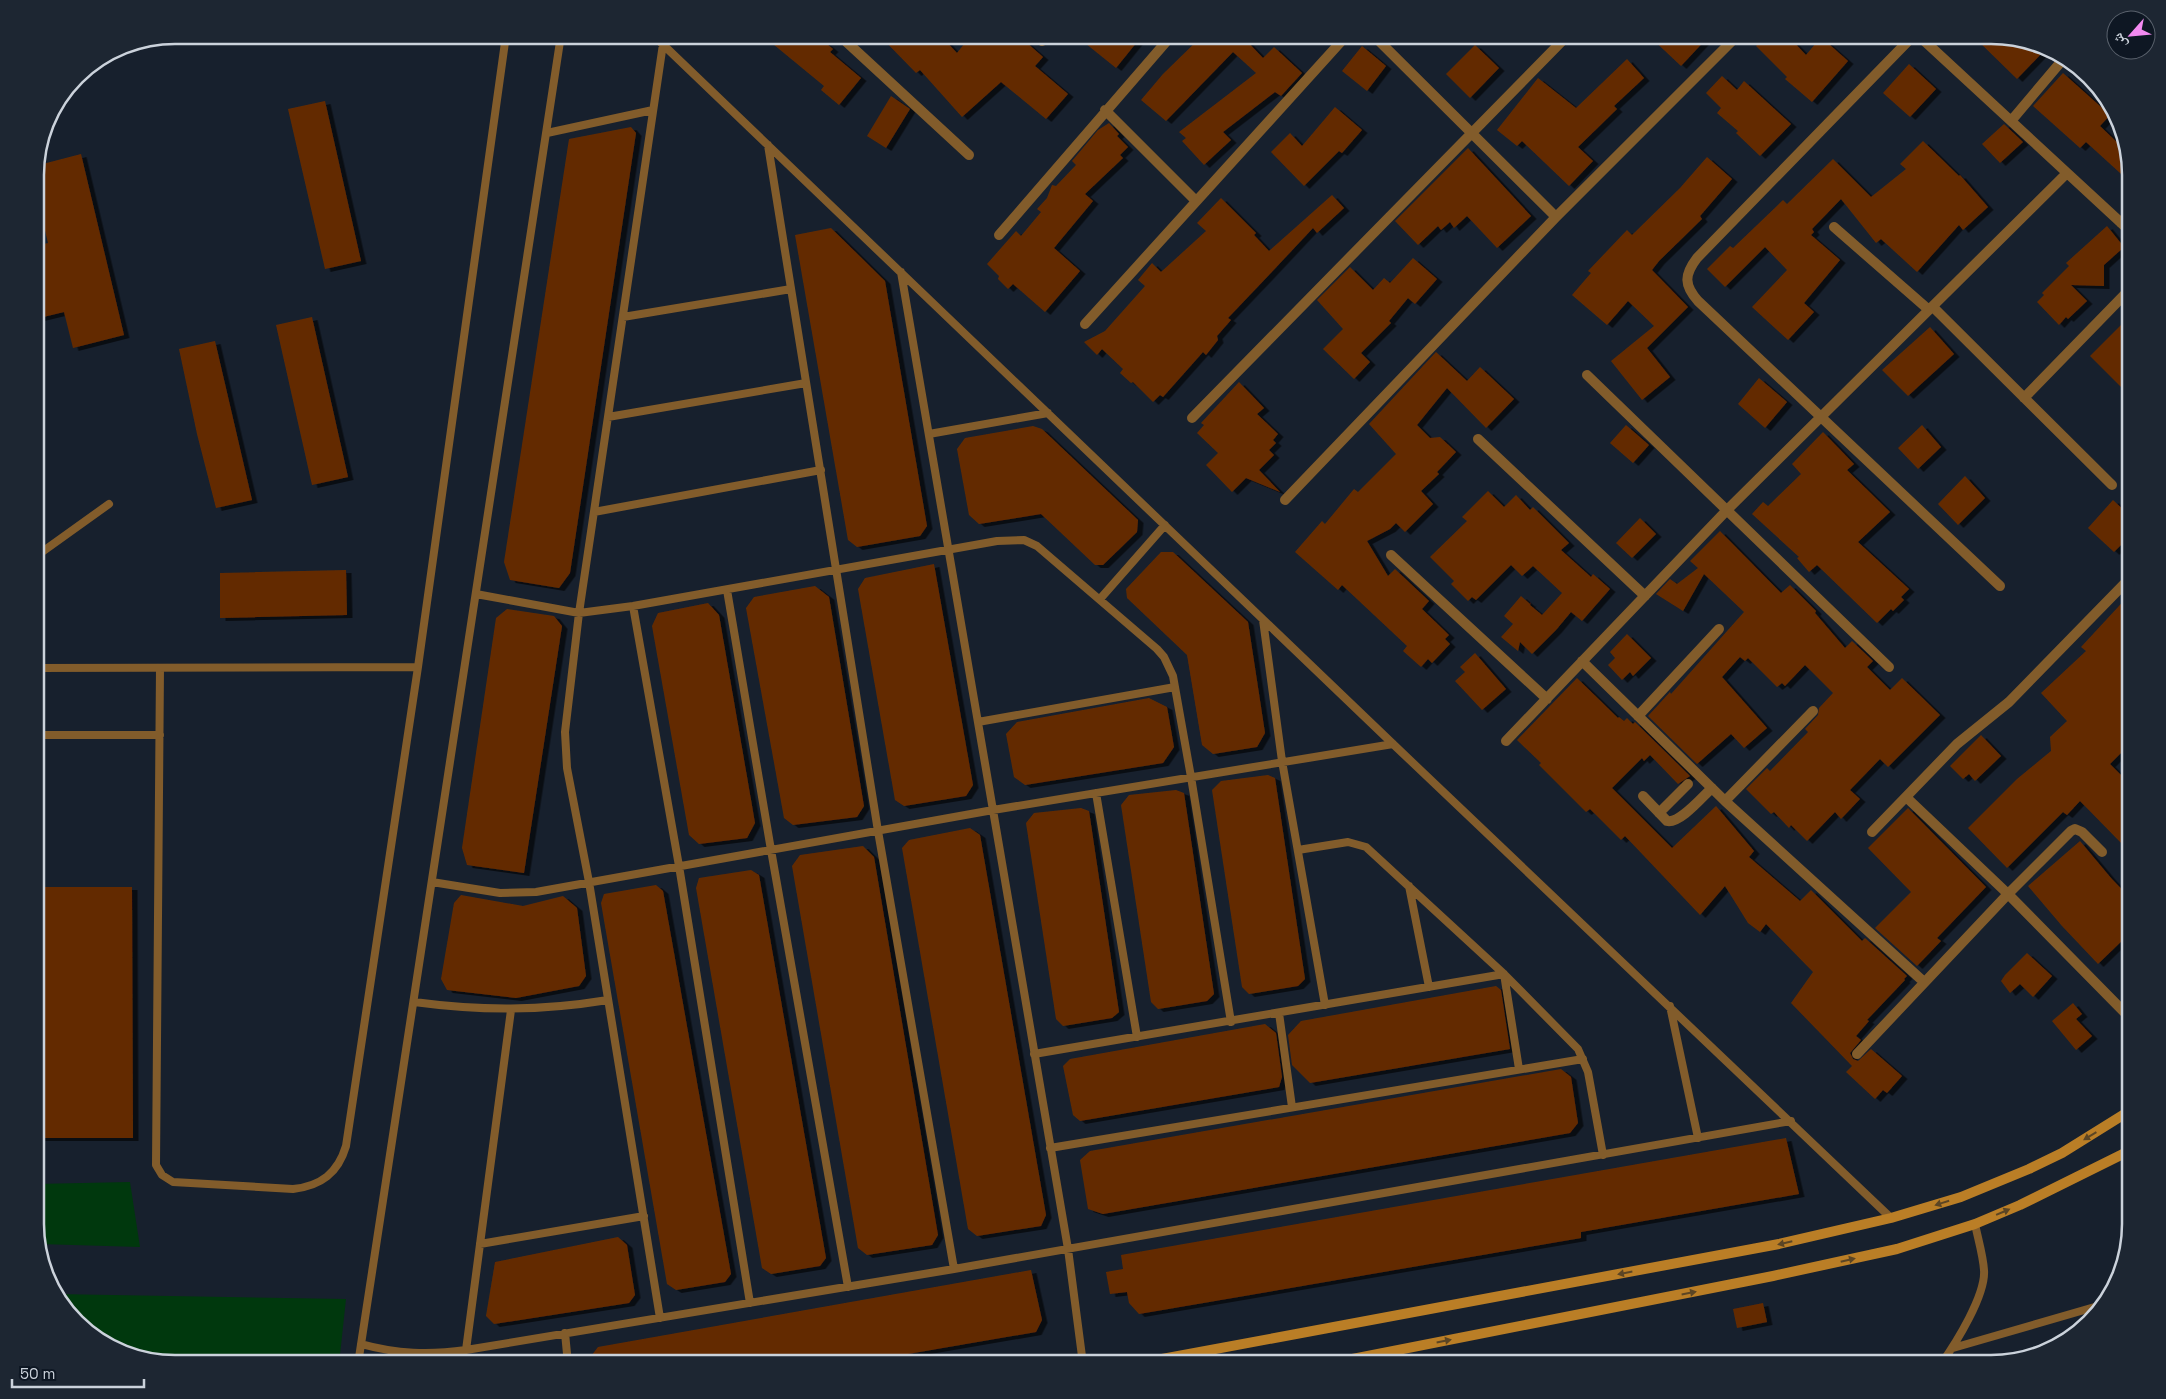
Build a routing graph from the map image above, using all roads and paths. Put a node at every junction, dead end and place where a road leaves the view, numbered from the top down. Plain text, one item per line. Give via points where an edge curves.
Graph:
1 (505, 44) edge
2 (561, 44) edge
3 (663, 44) joint
4 (849, 44) edge
5 (1164, 44) edge
6 (1339, 44) edge
7 (1382, 44) edge
8 (1559, 44) edge
9 (1729, 44) edge
10 (1905, 44) edge
11 (1928, 44) edge
12 (2060, 63) edge
13 (654, 110) junction
14 (1105, 110) junction
15 (2011, 121) junction
16 (546, 134) junction
17 (1472, 134) junction
18 (768, 145) junction
19 (969, 155) dead end
20 (2067, 173) junction
21 (1196, 201) junction
22 (1556, 217) junction
23 (2121, 223) edge
24 (1834, 227) dead end
25 (999, 235) dead end
26 (901, 272) junction
27 (791, 289) junction
28 (2122, 297) edge
29 (1931, 309) junction
30 (623, 317) junction
31 (1085, 324) dead end
32 (1587, 375) dead end
33 (806, 384) junction
34 (2024, 398) junction
35 (1048, 413) junction
36 (608, 417) junction
37 (1821, 417) junction
38 (1192, 418) dead end
39 (929, 434) junction
40 (1478, 439) dead end
41 (821, 470) junction
42 (2112, 485) dead end
43 (1285, 500) dead end
44 (109, 504) dead end
45 (1727, 510) junction
46 (594, 512) junction
47 (1165, 525) junction
48 (44, 551) edge
49 (948, 551) junction
50 (1391, 555) dead end
51 (836, 570) junction
52 (2000, 586) dead end
53 (2122, 586) edge
54 (727, 590) junction
55 (476, 594) junction
56 (1645, 596) junction
57 (1100, 599) junction
58 (633, 606) junction
59 (579, 613) junction
60 (1264, 620) junction
61 (1719, 629) dead end
62 (1582, 662) junction
63 (1889, 666) dead end
64 (418, 667) junction
65 (44, 668) edge
66 (160, 668) junction
67 (1175, 687) junction
68 (1546, 699) junction
69 (1813, 711) dead end
70 (1638, 716) junction
71 (978, 722) junction
72 (44, 735) edge
73 (160, 735) junction
74 (1506, 741) dead end
75 (1393, 744) junction
76 (1282, 762) junction
77 (1191, 777) junction
78 (1688, 784) dead end
79 (1712, 788) junction
80 (1096, 793) junction
81 (1643, 796) dead end
82 (1906, 797) junction
83 (1726, 802) junction
84 (993, 810) junction
85 (1659, 813) junction
86 (878, 831) junction
87 (1872, 832) dead end
88 (771, 850) junction
89 (1298, 850) junction
90 (2102, 852) dead end
91 (679, 866) junction
92 (432, 882) junction
93 (589, 882) junction
94 (1409, 886) junction
95 (2008, 894) junction
96 (1504, 974) junction
97 (1924, 982) junction
98 (1429, 987) junction
99 (608, 1000) junction
100 (414, 1002) junction
101 (1325, 1005) junction
102 (1670, 1006) junction
103 (511, 1010) junction
104 (2122, 1010) edge
105 (1279, 1013) junction
106 (1231, 1022) junction
107 (1137, 1037) junction
108 (1034, 1054) junction
109 (1857, 1054) dead end
110 (1583, 1058) junction
111 (1520, 1069) junction
112 (1292, 1107) junction
113 (2122, 1116) edge
114 (1791, 1121) junction
115 (1698, 1138) junction
116 (1050, 1148) junction
117 (1603, 1155) junction
118 (2122, 1155) edge
119 (644, 1216) junction
120 (1891, 1218) junction
121 (1975, 1224) junction
122 (480, 1244) junction
123 (1068, 1249) junction
124 (954, 1269) junction
125 (848, 1287) junction
126 (750, 1303) junction
127 (2092, 1308) edge
128 (660, 1318) junction
129 (565, 1334) junction
130 (361, 1344) junction
131 (1953, 1348) junction
132 (466, 1350) junction
133 (359, 1355) edge
134 (567, 1355) edge
135 (1082, 1355) edge
136 (1183, 1355) edge
137 (1373, 1355) edge
138 (1948, 1355) edge

1 - 64 lane
2 - 16 lane
3 - 13 lane
3 - 18 lane
4 - 19 street
5 - 14 street
6 - 21 street
7 - 17 street
8 - 17 street
9 - 22 street
10 - 37 street via 1689,268 1690,292
11 - 15 street
12 - 15 street
13 - 16 lane
13 - 30 lane
14 - 21 street
14 - 25 street
15 - 20 street
16 - 55 lane
17 - 22 street
17 - 38 street
18 - 26 lane
18 - 27 lane
20 - 23 street
20 - 29 street
21 - 31 street
22 - 43 street
24 - 29 street
26 - 35 lane
26 - 39 lane
27 - 30 lane
27 - 33 lane
28 - 34 street
29 - 34 street
29 - 37 street
30 - 36 lane
32 - 45 street
33 - 36 lane
33 - 41 lane
34 - 42 street
35 - 39 lane
35 - 47 lane
36 - 46 lane
37 - 45 street
37 - 52 street
39 - 49 lane
40 - 56 street
41 - 46 lane
41 - 51 lane
44 - 48 lane
45 - 56 street
45 - 63 street
46 - 59 lane
47 - 57 lane
47 - 60 lane
49 - 51 lane
49 - 57 lane via 997,541 1024,540 1037,546
49 - 71 lane
50 - 68 street
51 - 54 lane
51 - 86 lane
53 - 82 street via 2009,702 1968,734
54 - 58 lane
54 - 88 lane
55 - 59 lane
55 - 92 lane
56 - 62 street
57 - 67 lane via 1157,649 1169,666
58 - 59 lane
58 - 91 lane
59 - 93 lane via 566,714 565,750
60 - 75 lane
60 - 76 lane
61 - 70 street
62 - 68 street
62 - 70 street
64 - 66 lane
64 - 73 lane via 346,1146 337,1168 318,1184 306,1188 173,1182 156,1166
65 - 66 lane
66 - 73 lane
67 - 71 lane
67 - 77 lane
68 - 74 street
69 - 83 street
70 - 79 street
71 - 84 lane
72 - 73 lane
75 - 76 lane
75 - 102 lane
76 - 77 lane
76 - 89 lane
77 - 80 lane
77 - 106 lane
78 - 85 street
79 - 83 street
79 - 85 street via 1675,822 1667,821
80 - 84 lane
80 - 107 lane
81 - 85 street
82 - 87 street
82 - 95 street
83 - 97 street
84 - 86 lane
84 - 108 lane
86 - 88 lane
86 - 124 lane
88 - 91 lane
88 - 125 lane
89 - 94 lane via 1348,842 1358,844 1374,853
89 - 101 lane
90 - 95 street via 2075,829
91 - 93 lane
91 - 126 lane
92 - 93 lane via 518,894
92 - 100 lane
93 - 99 lane
94 - 96 lane
94 - 98 lane
95 - 97 street
95 - 104 street
96 - 98 lane
96 - 110 lane
96 - 111 lane
97 - 109 street
98 - 101 lane
99 - 103 lane
99 - 119 lane
100 - 103 lane
100 - 130 lane
101 - 105 lane
102 - 114 lane
102 - 115 lane
103 - 122 lane
105 - 106 lane
105 - 112 lane
106 - 107 lane
107 - 108 lane
108 - 116 lane
110 - 111 lane
110 - 117 lane
111 - 112 lane
112 - 116 lane
113 -> 120 street via 2062,1153 2020,1173 1961,1197
114 - 115 lane
114 - 120 lane
115 - 117 lane
116 - 123 lane
117 - 123 lane
121 -> 118 street
119 - 122 lane
119 - 128 lane
120 -> 136 street via 1779,1244
121 - 131 lane via 1984,1269 1983,1287
137 -> 121 street via 1773,1276 1896,1249
122 - 132 lane
123 - 124 lane
123 - 135 lane
124 - 125 lane
125 - 126 lane
126 - 128 lane
127 - 131 lane
128 - 129 lane
129 - 132 lane
129 - 134 lane
130 - 132 lane via 406,1354
130 - 133 lane
131 - 138 lane

